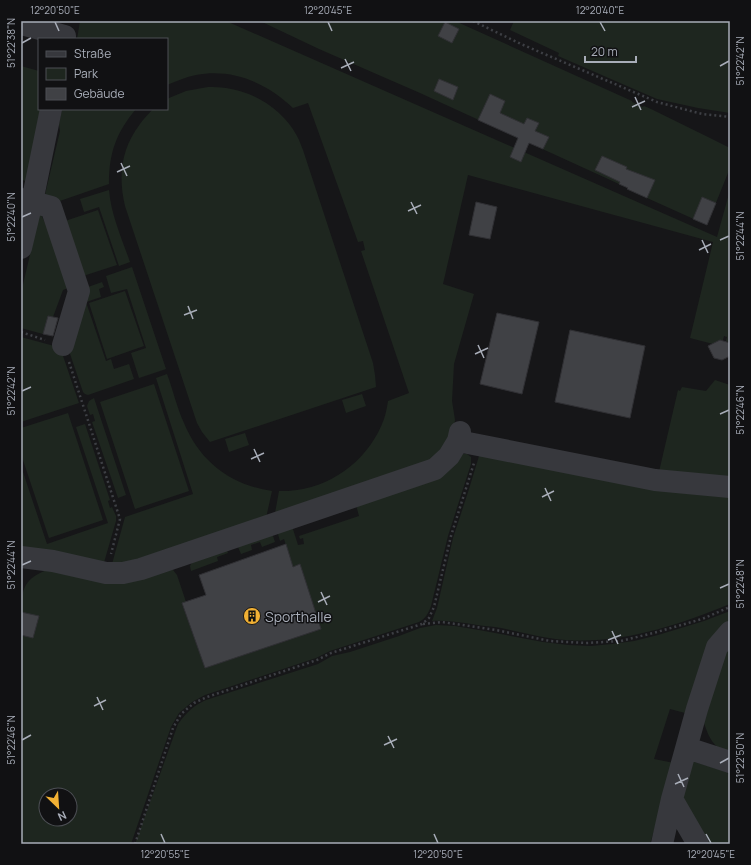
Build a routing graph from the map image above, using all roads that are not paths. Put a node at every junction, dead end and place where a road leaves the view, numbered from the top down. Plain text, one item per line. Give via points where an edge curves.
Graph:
1 (21, 24) edge
2 (66, 32) edge
3 (51, 110) edge
4 (26, 200) edge
5 (21, 248) edge
6 (63, 345) road end
7 (730, 486) edge
8 (21, 556) edge
9 (730, 632) edge
10 (687, 748) junction
11 (730, 762) edge
12 (672, 799) junction
13 (662, 844) edge
14 (698, 844) edge

1 - 2 lane
3 - 4 lane
4 - 5 lane
4 - 6 lane via 51,207 79,291
7 - 8 lane via 655,480 459,436 449,456 435,469 141,569 106,574
9 - 10 lane via 717,647
10 - 11 lane
10 - 12 lane
12 - 13 lane
12 - 14 lane

